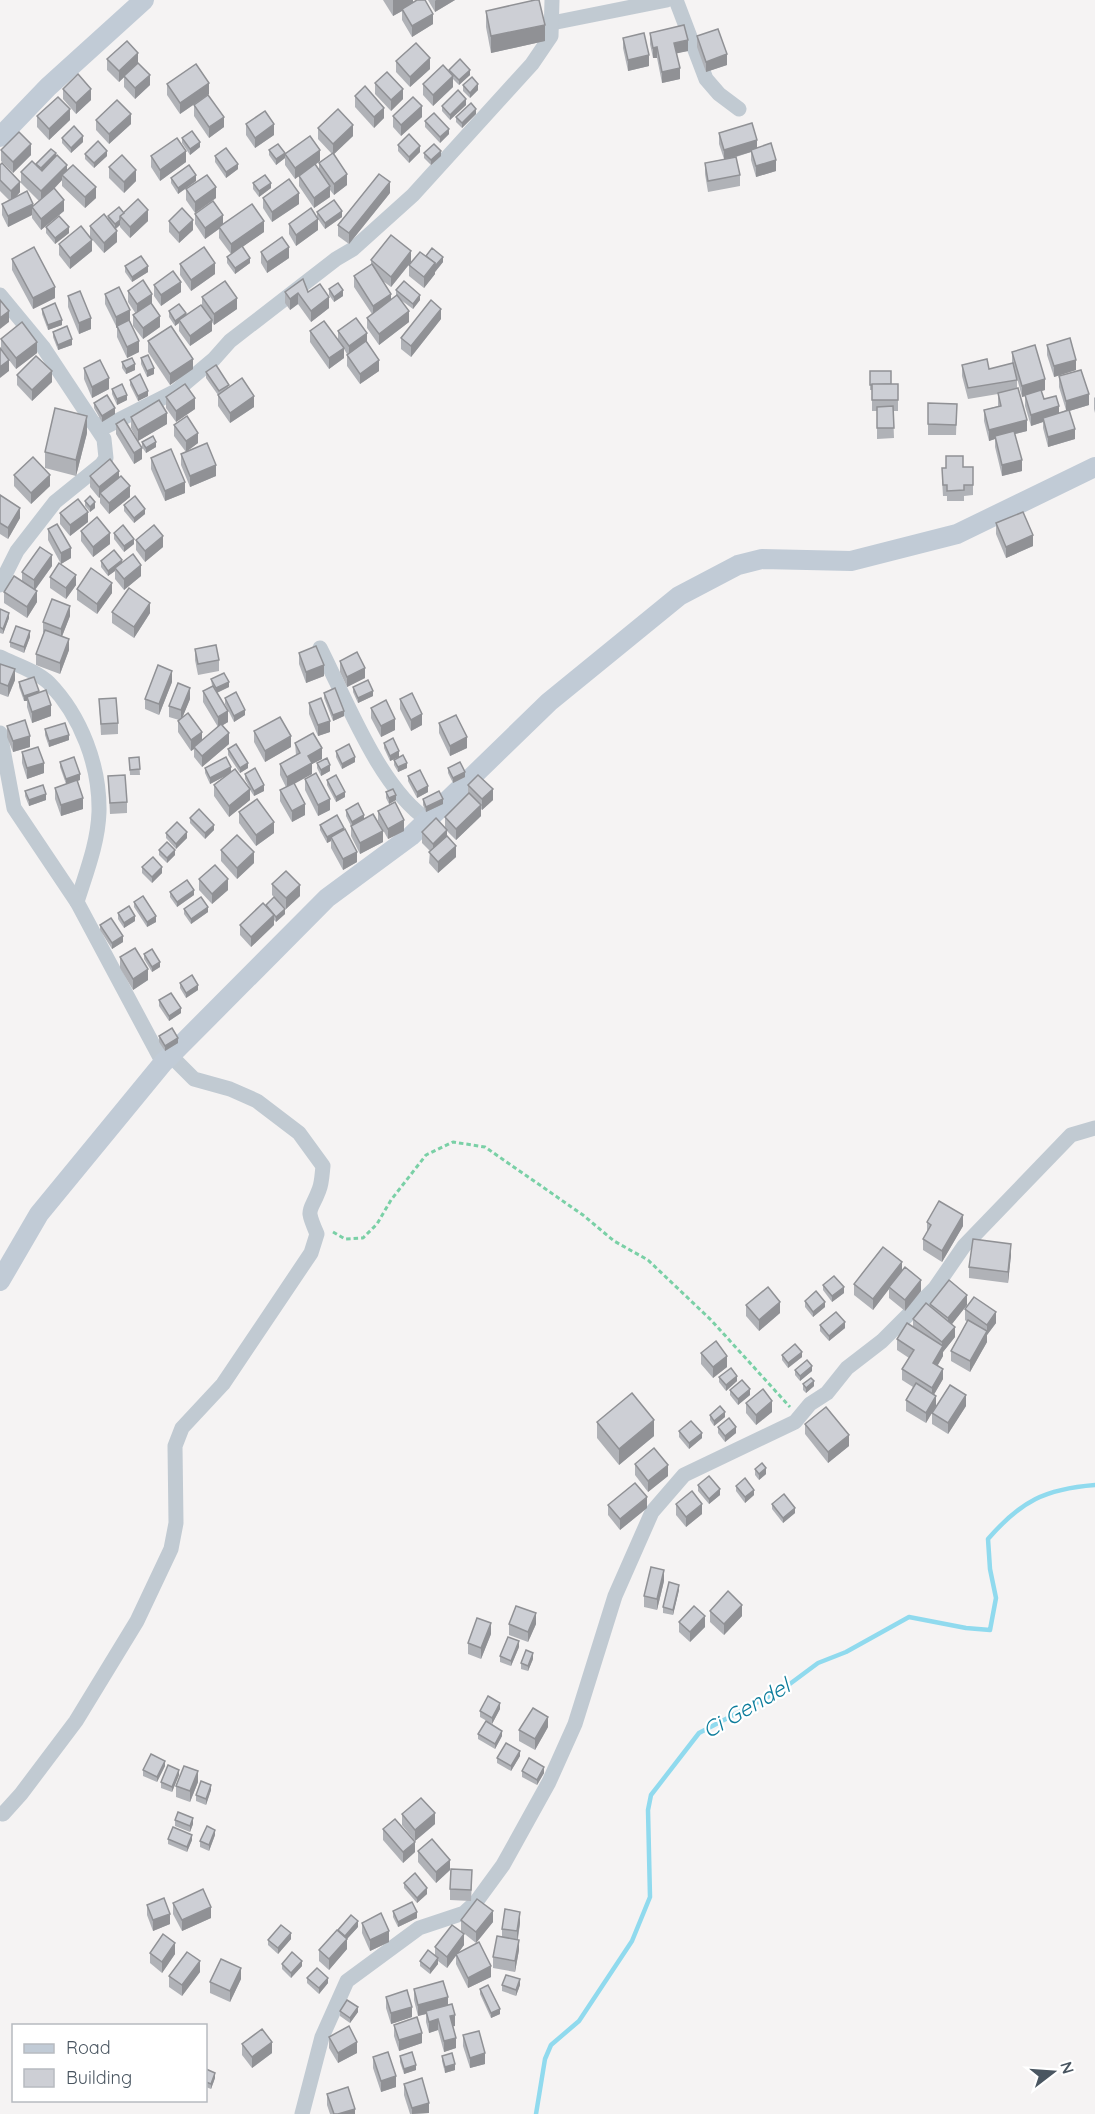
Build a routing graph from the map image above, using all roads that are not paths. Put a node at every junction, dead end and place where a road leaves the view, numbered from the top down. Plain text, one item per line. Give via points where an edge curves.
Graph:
1 (144, 0) edge
2 (552, 0) edge
3 (667, 0) edge
4 (676, 0) edge
5 (552, 23) junction
6 (739, 109) dead end
7 (0, 137) edge
8 (0, 295) edge
9 (94, 424) junction
10 (1095, 467) edge
11 (0, 585) edge
12 (320, 648) edge
13 (0, 657) edge
14 (0, 733) edge
15 (428, 820) junction
16 (77, 902) junction
17 (167, 1059) junction
18 (1095, 1128) edge
19 (0, 1281) edge
20 (3, 1814) dead end
21 (302, 2114) edge

1 - 7 street via 48,87
2 - 5 street
3 - 5 street
4 - 6 street via 706,79
5 - 9 street via 550,36 532,64 413,195 353,249 230,341 176,391 106,426
8 - 9 street via 43,347
9 - 11 street via 104,439 106,458 55,502 17,551
10 - 15 street via 957,534 851,561 762,559 738,565 679,596 549,702
12 - 15 street via 387,776 407,803
13 - 16 street via 47,681 72,714 90,749 99,813 92,854
14 - 16 street via 14,808
15 - 17 street via 327,898
16 - 17 street
17 - 19 street via 39,1214
17 - 20 street via 194,1079 257,1101 299,1133 323,1166 320,1189 309,1207 317,1234 311,1253 223,1384 182,1428 175,1446 176,1523 171,1549 137,1621 76,1721
18 - 21 street via 1071,1135 964,1246 935,1288 882,1341 847,1368 795,1422 684,1475 652,1512 615,1596 575,1724 549,1782 503,1865 464,1913 419,1928 347,1981 322,2037

